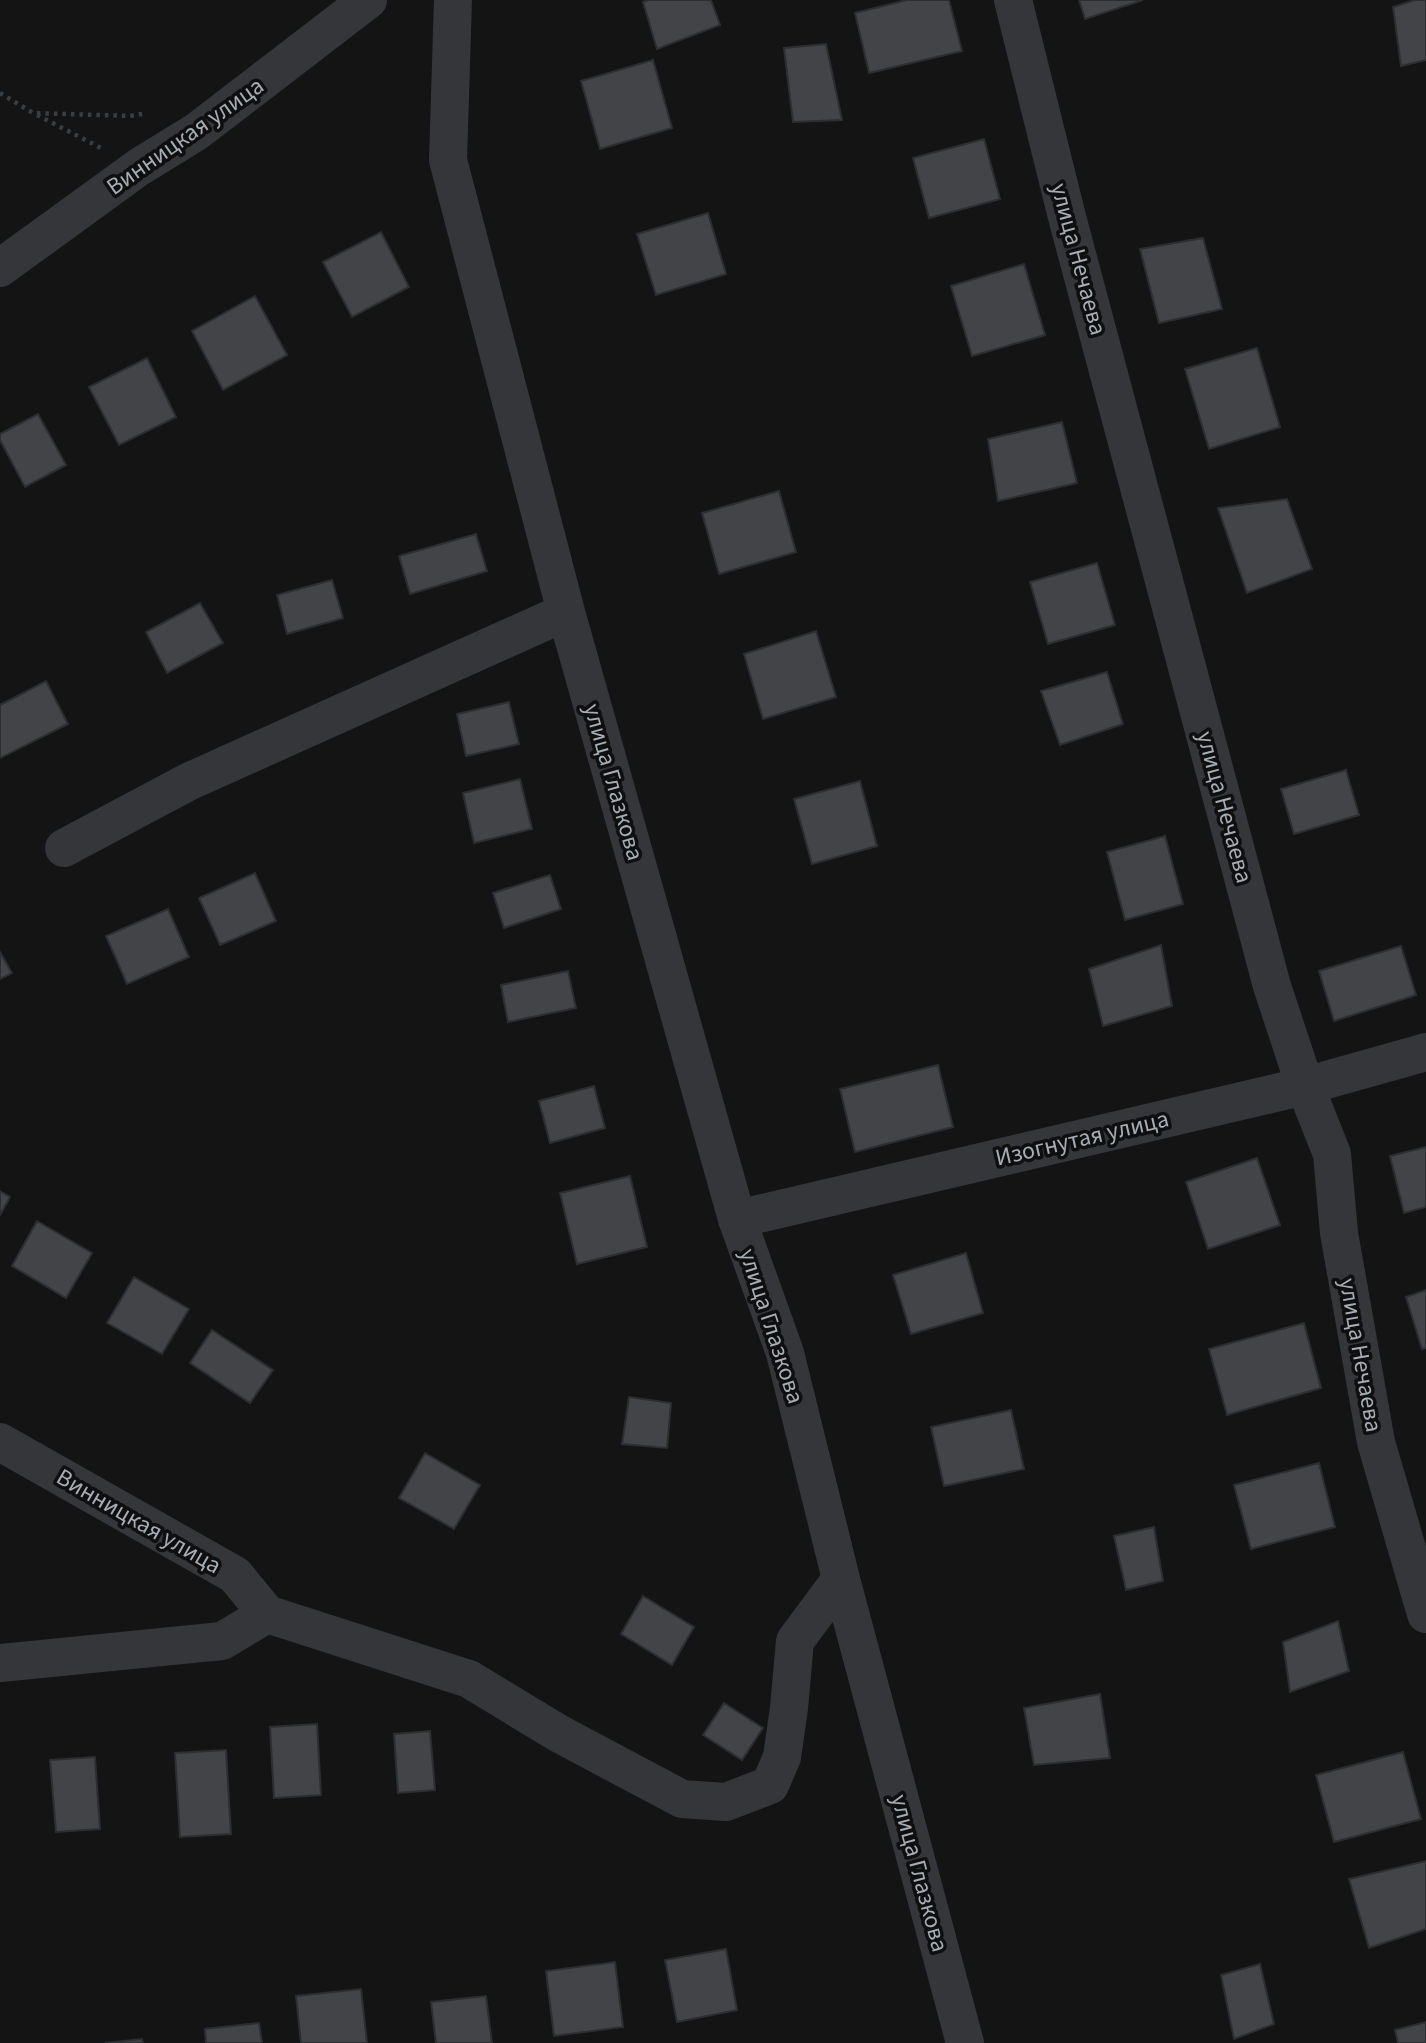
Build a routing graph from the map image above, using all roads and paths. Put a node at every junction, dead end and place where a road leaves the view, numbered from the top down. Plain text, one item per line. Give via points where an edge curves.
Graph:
1 (368, 0) edge
2 (453, 0) edge
3 (1013, 0) edge
4 (0, 93) edge
5 (155, 112) dead end
6 (33, 113) junction
7 (139, 167) junction
8 (0, 268) edge
9 (566, 612) junction
10 (64, 848) dead end
11 (1426, 1052) edge
12 (1305, 1086) junction
13 (737, 1219) junction
14 (0, 1442) edge
15 (841, 1579) junction
16 (267, 1614) junction
17 (1426, 1614) edge
18 (0, 1663) edge
19 (965, 2043) edge

1 - 7 street, Винницкая улица via 196,132
2 - 9 street, улица Глазкова via 448,160
3 - 12 street, улица Нечаева via 1272,986
4 - 6 path
5 - 6 path via 130,116
6 - 7 path
7 - 8 street, Винницкая улица
9 - 10 street via 188,782
9 - 13 street, улица Глазкова
11 - 12 street, Изогнутая улица
12 - 13 street, Изогнутая улица
12 - 17 street, улица Нечаева via 1332,1153 1339,1233 1376,1442
13 - 15 street, улица Глазкова via 785,1353
14 - 16 street, Винницкая улица via 235,1575
15 - 16 street via 795,1641 782,1757 770,1785 726,1802 682,1799 469,1679
15 - 19 street, улица Глазкова
16 - 18 street via 222,1641

